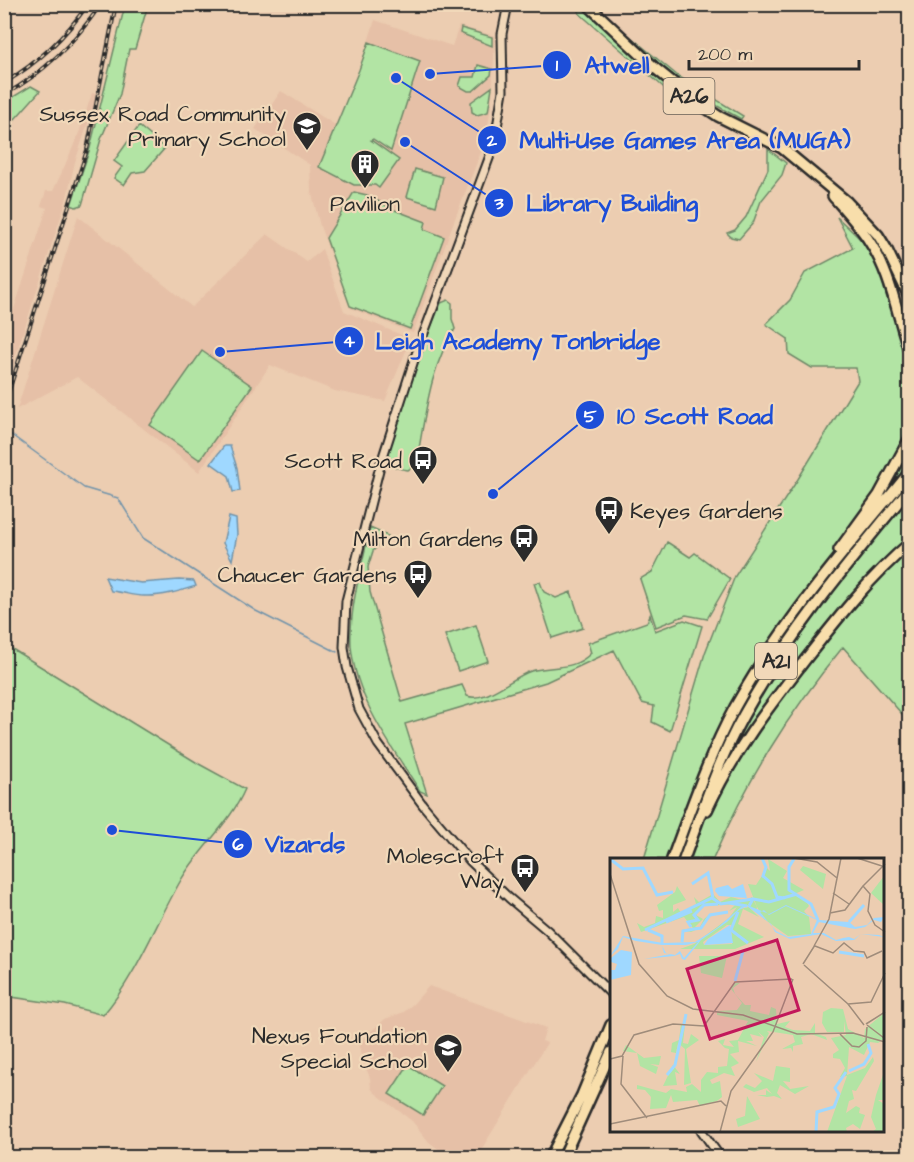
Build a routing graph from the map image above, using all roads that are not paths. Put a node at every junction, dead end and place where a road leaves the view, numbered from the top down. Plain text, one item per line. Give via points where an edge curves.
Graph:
1 (508, 4) edge
2 (587, 4) edge
3 (821, 183) junction
4 (909, 298) edge
5 (909, 353) edge
6 (909, 438) edge
7 (909, 472) edge
8 (909, 488) edge
9 (909, 543) edge
10 (816, 585) junction
11 (672, 858) edge
12 (685, 858) edge
13 (685, 858) edge
14 (610, 993) edge
15 (610, 1027) edge
16 (610, 1054) edge
17 (702, 1132) edge
18 (550, 1158) edge
19 (563, 1158) edge
20 (721, 1158) edge

1 - 14 street via 502,34 503,92 494,145 415,357 380,466 346,601 347,667 368,727 448,838
2 - 3 highway, A26 via 689,96 718,116 782,148
3 - 4 highway, A26 via 847,202 878,235
3 - 5 highway, A26 via 869,240 887,278
6 - 10 highway via 879,495
7 - 10 highway, A21
8 - 12 highway, A21 via 815,604 760,686 708,792
9 - 13 highway via 854,597 758,720 717,789
10 - 11 highway, A21 via 777,638 734,709 698,788
15 - 18 highway
16 - 19 highway
17 - 20 street

